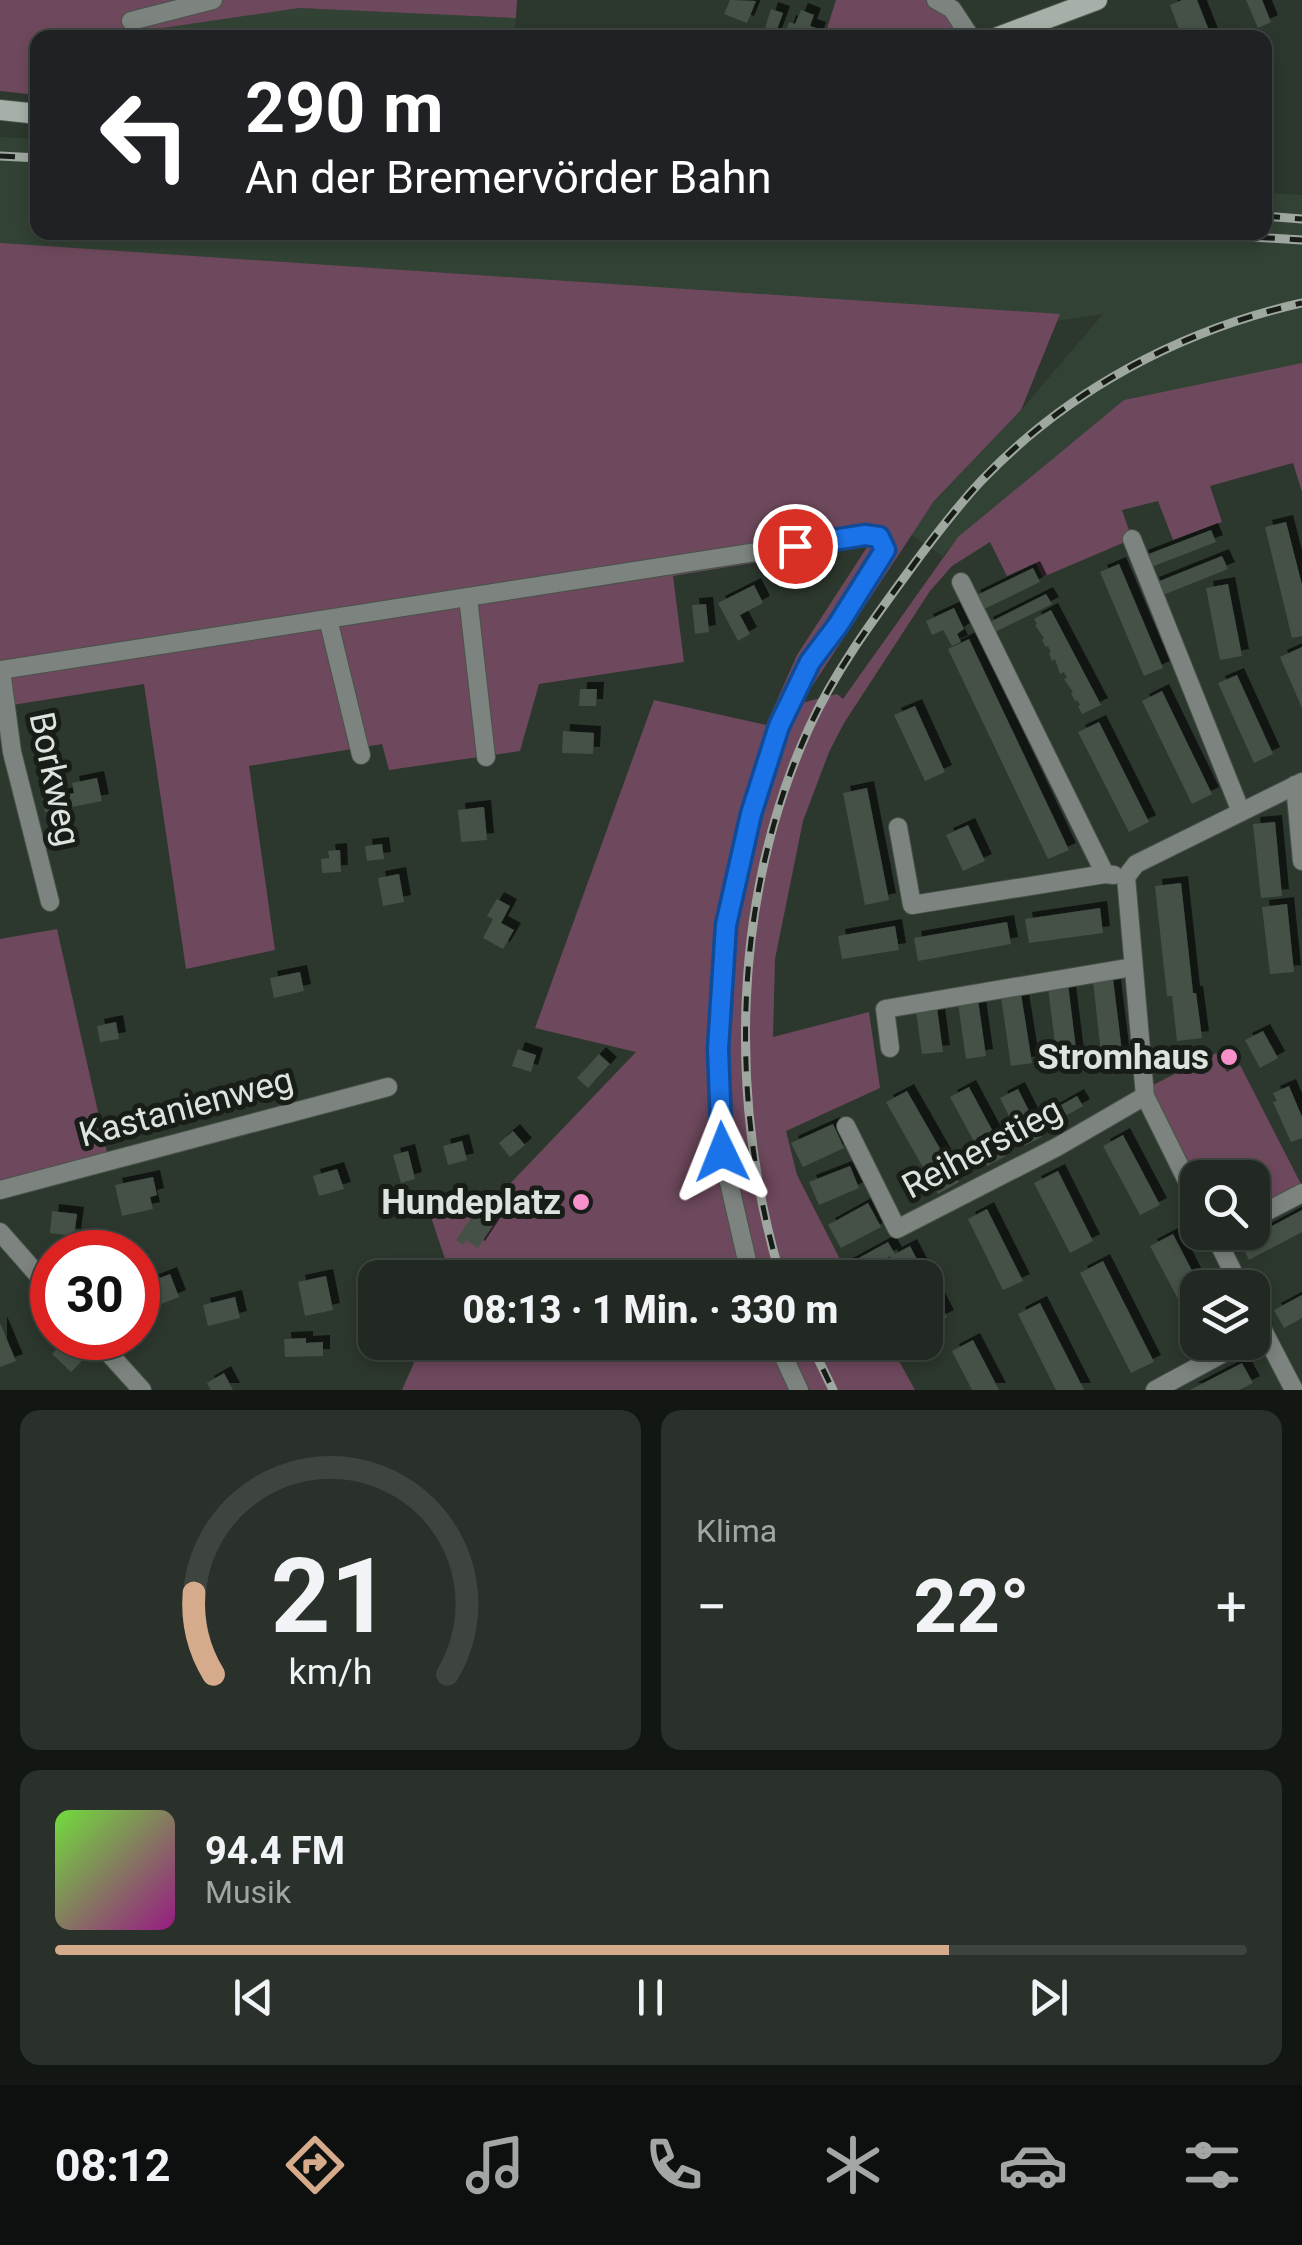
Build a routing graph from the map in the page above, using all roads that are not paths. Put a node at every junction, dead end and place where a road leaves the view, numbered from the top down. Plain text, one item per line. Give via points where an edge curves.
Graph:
1 (213, 0) edge
2 (936, 0) edge
3 (1097, 0) edge
4 (131, 21) dead end
5 (966, 30) edge
6 (1016, 30) edge
7 (0, 110) edge
8 (30, 113) edge
9 (1132, 539) dead end
10 (961, 582) dead end
11 (468, 597) junction
12 (328, 619) junction
13 (0, 670) edge
14 (361, 755) dead end
15 (486, 757) dead end
16 (1299, 784) edge
17 (1240, 812) junction
18 (898, 827) dead end
19 (1302, 860) edge
20 (1105, 874) junction
21 (1126, 877) junction
22 (50, 902) dead end
23 (1133, 967) junction
24 (890, 1048) dead end
25 (388, 1087) dead end
26 (1145, 1096) junction
27 (846, 1126) dead end
28 (1180, 1167) edge
29 (0, 1190) edge
30 (1302, 1192) edge
31 (1270, 1209) edge
32 (0, 1232) edge
33 (747, 1260) edge
34 (30, 1265) edge
35 (1270, 1353) edge
36 (115, 1360) edge
37 (786, 1360) edge
38 (1210, 1360) edge
39 (142, 1390) edge
40 (800, 1390) edge
41 (1154, 1390) edge
42 (1294, 1390) edge

1 - 4 street
2 - 5 street via 952,8
3 - 6 street
7 - 8 street
9 - 17 street
10 - 20 street
11 - 12 street
11 - 15 street
11 - 33 street via 865,535 879,537 885,550 810,662 779,726 726,925 718,1049 722,1152
12 - 13 street
12 - 14 street
13 - 22 street, Borkweg via 12,752
16 - 17 street
16 - 19 street
17 - 21 street via 1136,864
18 - 20 street via 912,905
20 - 21 street
21 - 23 street
23 - 24 street via 884,1010
23 - 26 street
25 - 29 street, Kastanienweg
26 - 27 street, Reiherstieg via 897,1229
26 - 28 street
30 - 31 street
32 - 34 street
35 - 42 street
36 - 39 street
37 - 40 street
38 - 41 street

